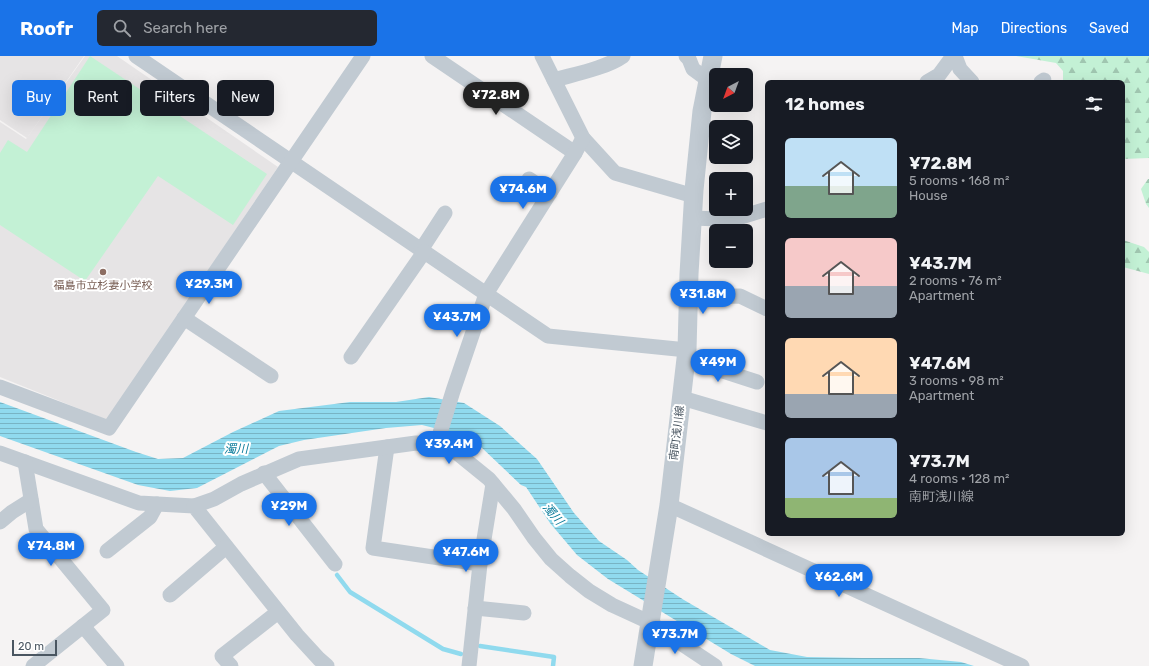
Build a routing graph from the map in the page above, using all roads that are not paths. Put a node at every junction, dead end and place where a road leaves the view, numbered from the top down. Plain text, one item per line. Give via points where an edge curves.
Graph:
1 (363, 56) edge
2 (432, 56) edge
3 (542, 56) edge
4 (623, 56) edge
5 (686, 56) edge
6 (713, 56) edge
7 (954, 56) edge
8 (141, 57) edge
9 (554, 80) junction
10 (708, 80) junction
11 (930, 80) edge
12 (970, 80) edge
13 (583, 138) junction
14 (575, 153) junction
15 (291, 162) junction
16 (529, 178) dead end
17 (550, 193) junction
18 (694, 196) junction
19 (765, 210) edge
20 (445, 213) dead end
21 (692, 218) junction
22 (422, 251) junction
23 (486, 294) junction
24 (688, 297) junction
25 (765, 308) edge
26 (184, 318) junction
27 (687, 354) junction
28 (351, 357) dead end
29 (271, 376) dead end
30 (757, 382) dead end
31 (0, 387) edge
32 (682, 398) junction
33 (765, 422) edge
34 (436, 444) junction
35 (387, 447) junction
36 (0, 453) edge
37 (26, 462) junction
38 (264, 473) junction
39 (494, 484) junction
40 (31, 500) junction
41 (157, 504) junction
42 (669, 505) junction
43 (194, 506) junction
44 (0, 522) edge
45 (226, 547) junction
46 (107, 552) dead end
47 (335, 564) dead end
48 (480, 564) junction
49 (170, 595) dead end
50 (475, 608) junction
51 (278, 612) junction
52 (524, 613) dead end
53 (650, 619) junction
54 (83, 626) junction
55 (33, 666) edge
56 (117, 666) edge
57 (231, 666) edge
58 (327, 666) edge
59 (468, 666) edge
60 (643, 666) edge
61 (716, 666) edge
62 (1022, 666) edge

1 - 15 street
2 - 14 street
3 - 9 street
4 - 9 street via 596,68
5 - 10 street via 693,70
6 - 10 street, 南町浅川線
7 - 11 street via 939,75
7 - 12 street via 960,69
8 - 15 street
9 - 13 street
10 - 18 street, 南町浅川線 via 702,111
13 - 14 street
13 - 18 street via 615,173
14 - 17 street
15 - 22 street
15 - 26 street
16 - 17 street
17 - 23 street
18 - 21 street, 南町浅川線
19 - 21 street via 741,217
20 - 22 street
21 - 24 street, 南町浅川線
22 - 23 street
22 - 28 street
23 - 27 street via 548,336
23 - 34 street
24 - 25 street via 740,296
24 - 27 street, 南町浅川線
26 - 29 street
26 - 31 street via 109,428
27 - 30 street
27 - 32 street, 南町浅川線
32 - 33 street
32 - 42 street, 南町浅川線
34 - 35 street via 416,443
34 - 39 street via 457,453
35 - 38 street via 299,459
35 - 48 street via 373,548
36 - 37 street
37 - 40 street
37 - 41 street via 139,503
38 - 43 street via 214,499
38 - 47 street
39 - 48 street
39 - 53 street via 551,559 570,576 612,605
40 - 44 street
40 - 54 street via 36,529 103,610
41 - 43 street
41 - 46 street via 150,517
42 - 53 street, 南町浅川線
42 - 62 street
43 - 45 street
45 - 49 street
45 - 51 street
48 - 50 street
50 - 52 street
50 - 59 street
51 - 57 street via 222,656
51 - 58 street
53 - 60 street, 南町浅川線
53 - 61 street
54 - 55 street
54 - 56 street

